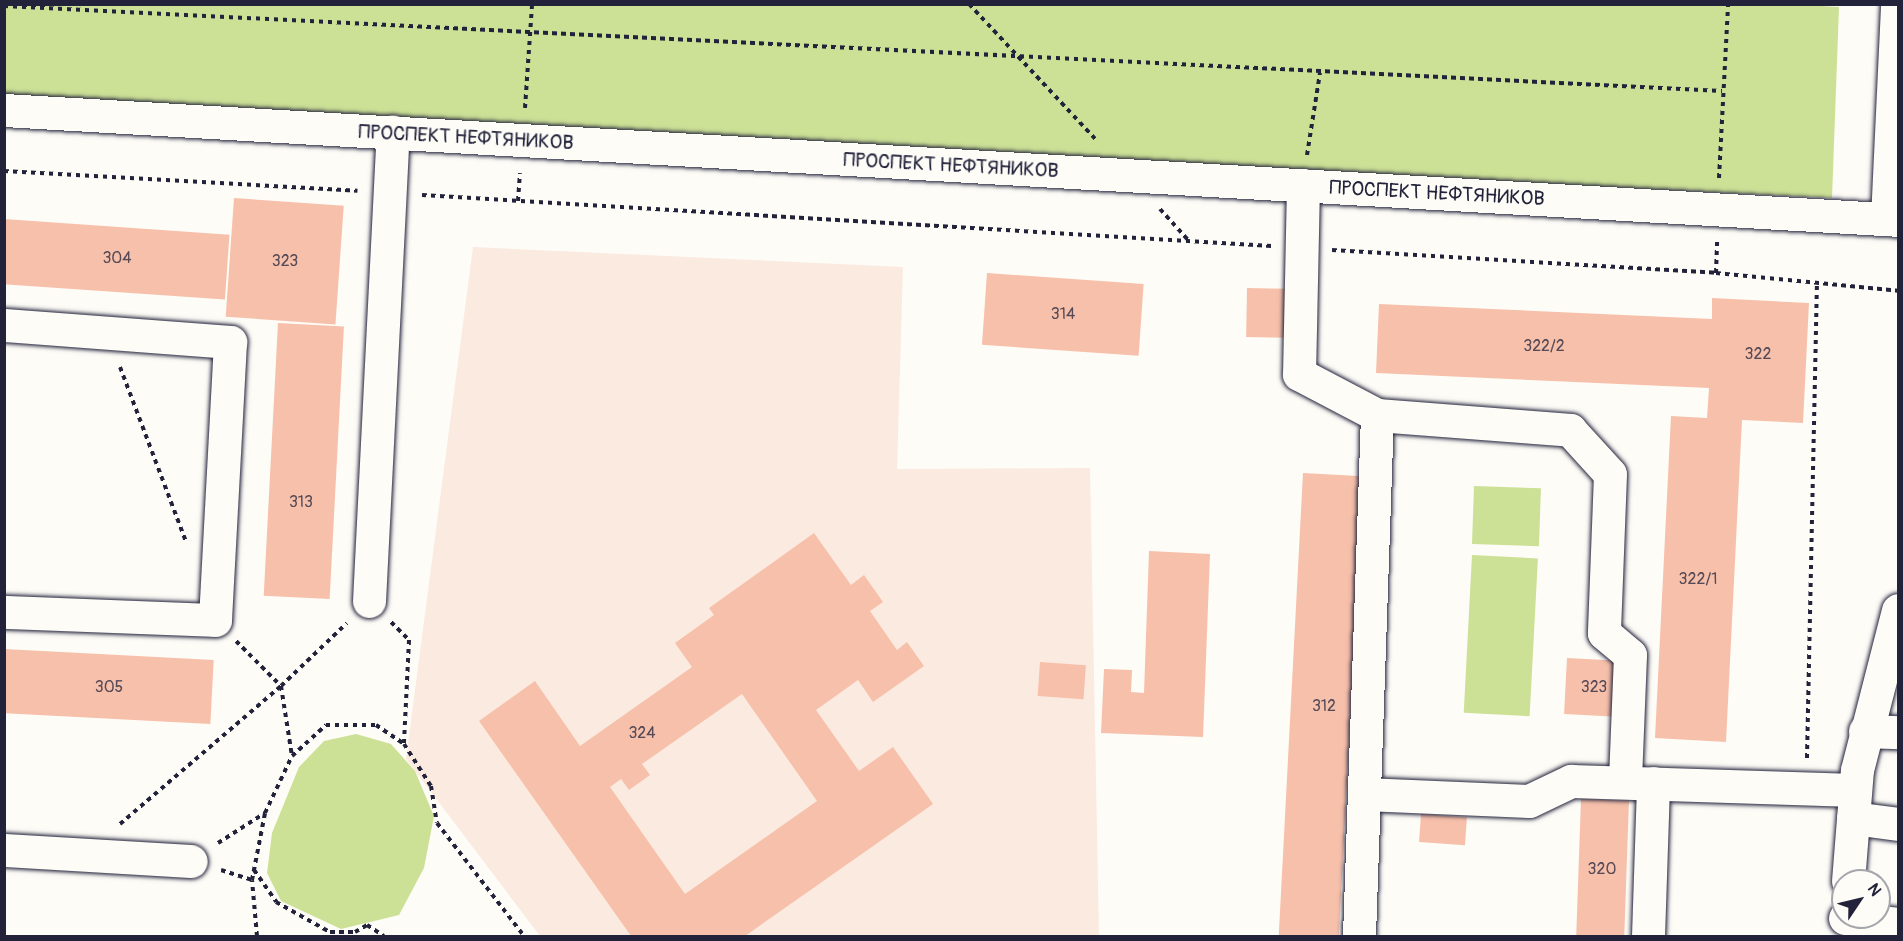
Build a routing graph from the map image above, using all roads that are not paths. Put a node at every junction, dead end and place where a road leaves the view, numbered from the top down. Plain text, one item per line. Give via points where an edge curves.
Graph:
1 (1897, 4) edge
2 (4, 110) edge
3 (393, 132) junction
4 (1303, 185) junction
5 (1893, 219) edge
6 (4, 325) edge
7 (1377, 415) junction
8 (369, 601) road end
9 (4, 612) edge
10 (1897, 621) edge
11 (1865, 731) junction
12 (1899, 732) edge
13 (1639, 783) junction
14 (1364, 794) junction
15 (1854, 804) junction
16 (1899, 824) edge
17 (4, 850) edge
18 (191, 861) road end
19 (1849, 869) edge
20 (1359, 936) edge
21 (1648, 936) edge

1 - 5 street
2 - 3 street, ПРОСПЕКТ НЕФТЯНИКОВ
3 - 4 street, ПРОСПЕКТ НЕФТЯНИКОВ
3 - 8 street
4 - 5 street, ПРОСПЕКТ НЕФТЯНИКОВ
4 - 7 street via 1299,375
6 - 9 street via 230,342 215,620
7 - 13 street via 1570,430 1610,474 1604,633 1630,655
7 - 14 street
10 - 11 street
11 - 12 street
11 - 15 street
13 - 14 street via 1571,781 1529,801
13 - 15 street via 1807,788
13 - 21 street
14 - 20 street
15 - 16 street
15 - 19 street
17 - 18 street

